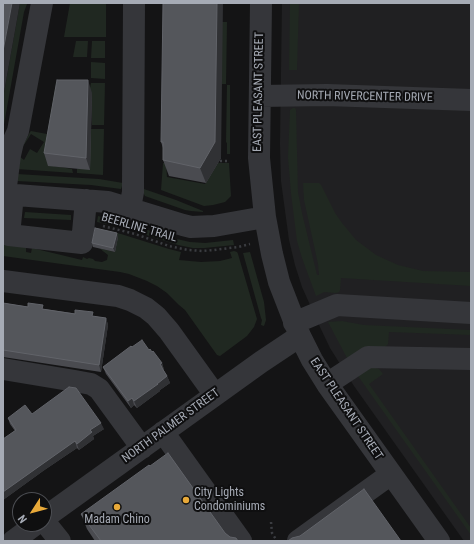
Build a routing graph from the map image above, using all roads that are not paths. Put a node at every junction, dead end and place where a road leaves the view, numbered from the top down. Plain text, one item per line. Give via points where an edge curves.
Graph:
1 (42, 3) edge
2 (134, 3) edge
3 (261, 3) edge
4 (260, 96) junction
5 (471, 100) edge
6 (7, 195) edge
7 (86, 200) junction
8 (130, 208) junction
9 (265, 217) junction
10 (3, 281) edge
11 (471, 313) edge
12 (297, 329) junction
13 (471, 359) edge
14 (3, 369) edge
15 (327, 384) junction
16 (215, 395) junction
17 (163, 432) junction
18 (142, 448) junction
19 (391, 474) junction
20 (52, 514) edge
21 (52, 530) edge
22 (25, 532) edge
23 (12, 541) edge
24 (60, 541) edge
25 (240, 541) edge
26 (298, 541) edge
27 (439, 541) edge

1 - 6 street via 18,131 10,155
2 - 8 street via 133,192
3 - 4 street, EAST PLEASANT STREET
4 - 5 street, NORTH RIVERCENTER DRIVE via 327,95
4 - 9 street, EAST PLEASANT STREET via 259,158
6 - 7 street
6 - 7 street via 9,235 82,243
7 - 8 street
8 - 9 street via 192,227
9 - 12 street, EAST PLEASANT STREET via 279,282
10 - 16 street via 118,296 146,308 170,331
11 - 12 street, NORTH PALMER STREET via 337,305
12 - 15 street, EAST PLEASANT STREET
12 - 16 street, NORTH PALMER STREET via 260,362
13 - 15 street via 368,357
14 - 18 street via 91,384 99,388
15 - 19 street, EAST PLEASANT STREET
16 - 17 street, NORTH PALMER STREET
17 - 18 street, NORTH PALMER STREET
17 - 25 street
18 - 20 street, NORTH PALMER STREET
19 - 26 street
19 - 27 street, EAST PLEASANT STREET
21 - 24 street
22 - 23 street

